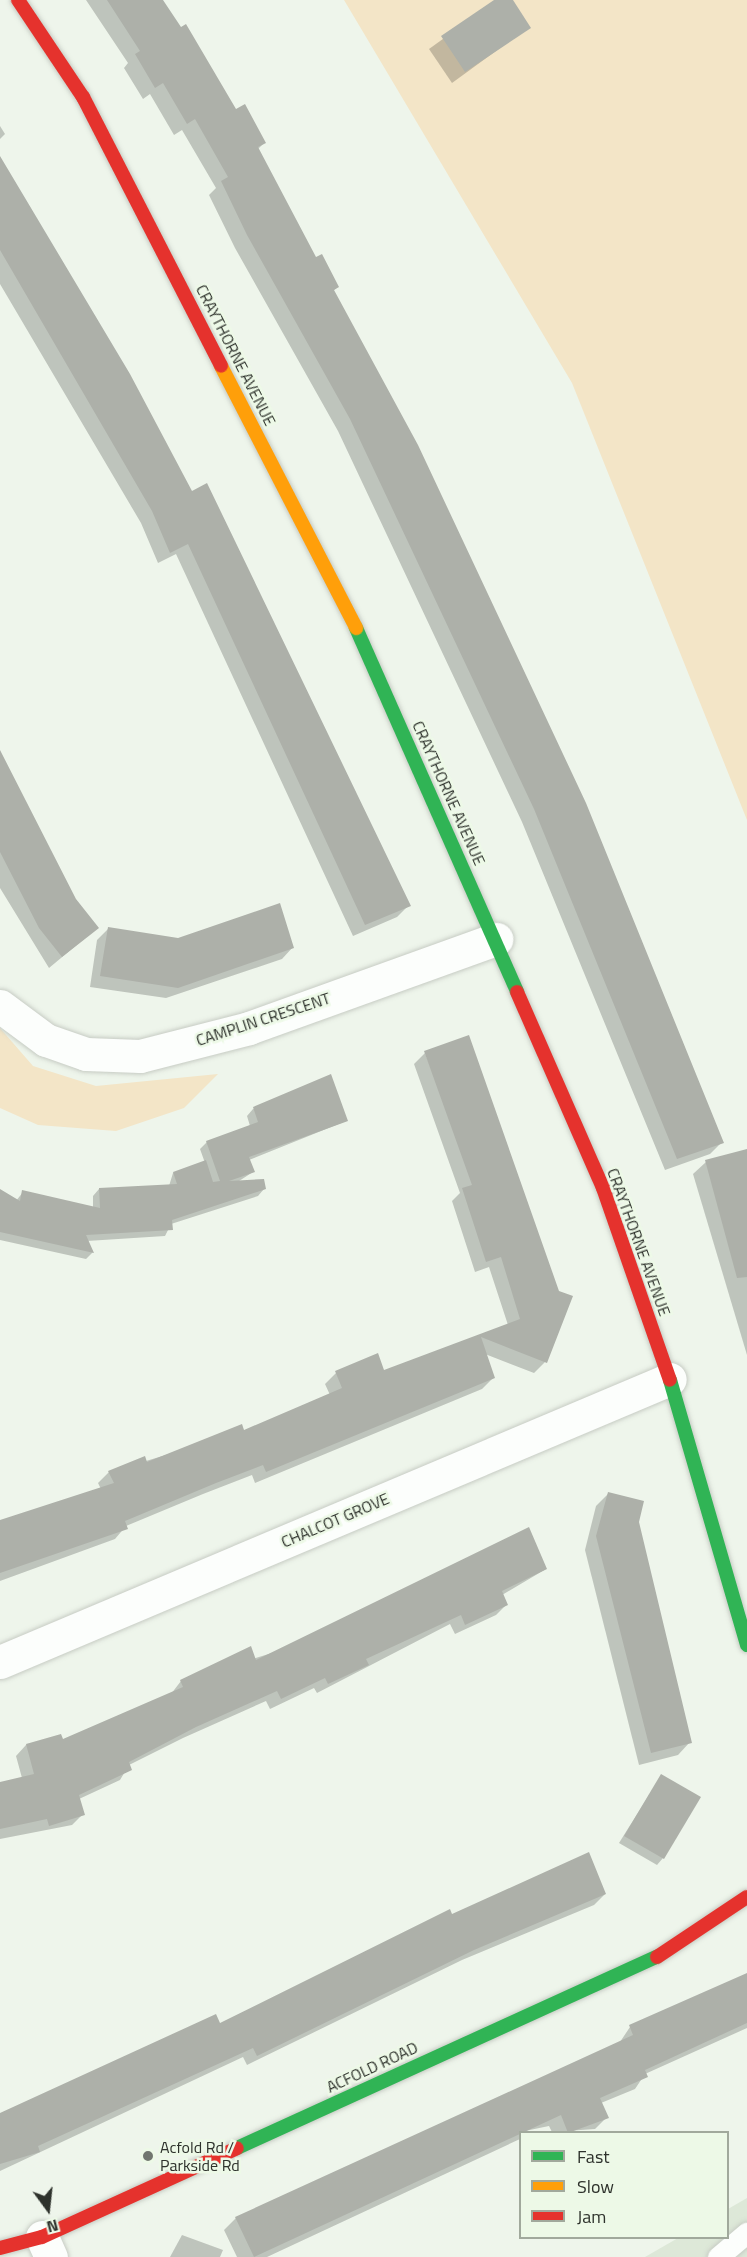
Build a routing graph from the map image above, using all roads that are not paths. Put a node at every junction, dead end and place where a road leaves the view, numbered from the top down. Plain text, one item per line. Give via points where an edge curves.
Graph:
1 (18, 0) edge
2 (496, 939) junction
3 (0, 1006) edge
4 (670, 1379) junction
5 (747, 1645) edge
6 (0, 1662) edge
7 (747, 1897) edge
8 (747, 2233) edge
9 (46, 2247) edge
10 (0, 2248) edge
11 (718, 2257) edge

1 - 2 street, CRAYTHORNE AVENUE via 83,97 234,384 375,665
2 - 3 street, CAMPLIN CRESCENT via 249,1028 140,1056 86,1054 46,1040
2 - 4 street, CRAYTHORNE AVENUE via 603,1188
4 - 5 street, CRAYTHORNE AVENUE
4 - 6 street, CHALCOT GROVE
7 - 9 street, ACFOLD ROAD via 676,1949
8 - 11 lane
9 - 10 street, ACFOLD ROAD

